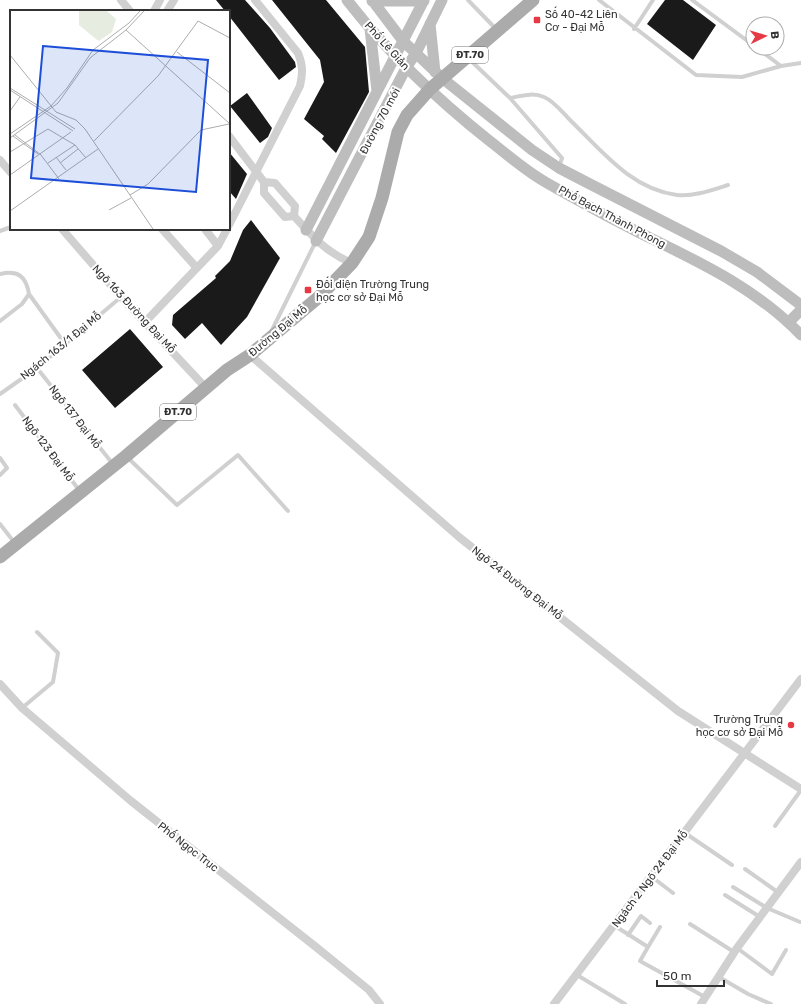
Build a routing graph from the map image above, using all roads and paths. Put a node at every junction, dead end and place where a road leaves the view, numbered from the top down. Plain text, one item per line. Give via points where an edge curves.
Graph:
1 (121, 0) edge
2 (160, 0) edge
3 (174, 0) edge
4 (255, 0) edge
5 (347, 0) edge
6 (372, 0) edge
7 (424, 0) edge
8 (442, 0) edge
9 (468, 0) edge
10 (533, 0) edge
11 (599, 0) edge
12 (653, 0) edge
13 (692, 0) edge
14 (129, 10) edge
15 (155, 10) edge
16 (167, 10) edge
17 (430, 24) junction
18 (370, 29) junction
19 (634, 29) junction
20 (498, 31) junction
21 (745, 39) edge
22 (402, 41) junction
23 (416, 53) junction
24 (395, 56) junction
25 (768, 56) edge
26 (468, 58) junction
27 (801, 63) edge
28 (781, 66) junction
29 (406, 68) junction
30 (439, 75) junction
31 (430, 90) junction
32 (377, 91) junction
33 (510, 98) junction
34 (230, 137) edge
35 (0, 160) edge
36 (559, 168) junction
37 (10, 169) edge
38 (257, 172) junction
39 (264, 182) junction
40 (728, 185) dead end
41 (294, 216) junction
42 (230, 224) edge
43 (10, 227) edge
44 (63, 230) edge
45 (163, 230) edge
46 (206, 230) edge
47 (226, 230) edge
48 (306, 230) junction
49 (0, 231) edge
50 (316, 241) junction
51 (218, 246) junction
52 (352, 263) junction
53 (196, 267) junction
54 (0, 274) edge
55 (28, 294) junction
56 (121, 297) junction
57 (801, 305) edge
58 (801, 310) edge
59 (0, 321) edge
60 (146, 321) junction
61 (789, 322) junction
62 (801, 335) edge
63 (266, 341) junction
64 (65, 344) junction
65 (250, 355) junction
66 (37, 368) junction
67 (206, 388) junction
68 (0, 394) edge
69 (15, 405) dead end
70 (126, 456) junction
71 (0, 458) edge
72 (114, 465) junction
73 (0, 475) edge
74 (81, 492) junction
75 (288, 511) dead end
76 (0, 524) edge
77 (16, 544) junction
78 (0, 557) edge
79 (37, 632) dead end
80 (801, 679) edge
81 (0, 684) edge
82 (22, 708) junction
83 (745, 754) junction
84 (801, 790) edge
85 (775, 826) dead end
86 (685, 833) junction
87 (801, 862) edge
88 (732, 865) dead end
89 (745, 869) dead end
90 (652, 877) junction
91 (733, 886) dead end
92 (673, 893) dead end
93 (779, 893) junction
94 (725, 896) dead end
95 (767, 908) junction
96 (760, 917) junction
97 (800, 922) edge
98 (650, 923) dead end
99 (690, 924) dead end
100 (615, 926) junction
101 (660, 927) dead end
102 (628, 935) junction
103 (648, 947) junction
104 (736, 950) junction
105 (786, 950) dead end
106 (577, 976) junction
107 (719, 977) junction
108 (703, 1001) edge
109 (380, 1004) edge
110 (554, 1004) edge
111 (625, 1004) edge
112 (771, 1004) edge

1 - 14 street
2 - 15 street
3 - 16 street
4 - 38 street via 298,53 303,64 300,86
5 - 18 main road, Phố Lê Giản
6 - 7 main road
6 - 22 main road, Phố Lê Giản
7 - 22 main road, Đường 70 mới
8 - 17 main road, Đường 70 mới
9 - 20 lane
10 - 20 main road, Đường Đại Mỗ / ĐT.70
11 - 19 lane
12 - 19 lane
13 - 21 lane
17 - 23 main road, Đường 70 mới
17 - 30 main road
18 - 24 main road, Phố Lê Giản
18 - 32 main road
19 - 28 lane via 696,75 742,77
20 - 26 main road, Đường Đại Mỗ / ĐT.70
22 - 23 main road, Phố Lê Giản
22 - 24 main road, Đường 70 mới
23 - 29 main road, Đường 70 mới
23 - 30 main road, Phố Lê Giản
24 - 29 main road, Phố Lê Giản
24 - 32 main road, Đường 70 mới
25 - 28 lane
26 - 30 main road, Đường Đại Mỗ / ĐT.70
26 - 33 lane
27 - 28 lane
29 - 31 main road, Phố Lê Giản
29 - 50 main road, Đường 70 mới
30 - 31 main road, Đường Đại Mỗ / ĐT.70
30 - 36 main road, Phố Bạch Thành Phong via 492,120
31 - 52 main road, Đường Đại Mỗ / ĐT.70 via 407,115 398,132 382,198 369,237
31 - 61 main road, Phố Bạch Thành Phong via 467,123 546,183 714,269 754,294
32 - 48 main road, Đường 70 mới
33 - 36 lane via 562,158
33 - 40 lane via 528,95 544,97 618,167 646,185 677,195
34 - 38 street
35 - 37 street
36 - 57 main road, Phố Bạch Thành Phong via 721,251 758,272
38 - 39 street
38 - 42 street
39 - 41 street via 275,183 295,206
39 - 41 street via 264,193 285,217
41 - 48 street
43 - 49 lane
44 - 56 street, Ngõ 163 Đường Đại Mỗ
45 - 53 street
46 - 51 street
47 - 51 street
48 - 50 street
50 - 52 street via 338,258
50 - 63 lane
51 - 53 street
52 - 63 main road, Đường Đại Mỗ / ĐT.70 via 320,296
53 - 60 street
54 - 55 lane via 10,272 19,275 27,283
55 - 59 lane via 22,304
55 - 64 lane
56 - 60 street, Ngõ 163 Đường Đại Mỗ
56 - 64 lane, Ngách 163/1 Đại Mỗ
58 - 61 main road
60 - 67 street, Ngõ 163 Đường Đại Mỗ
61 - 62 main road, Phố Bạch Thành Phong
63 - 65 main road, Đường Đại Mỗ / ĐT.70
64 - 66 lane, Ngách 163/1 Đại Mỗ
65 - 67 main road, Đường Đại Mỗ / ĐT.70
65 - 83 street, Ngõ 24 Đường Đại Mỗ via 459,537 678,710
66 - 68 lane, Ngách 163/1 Đại Mỗ
66 - 72 lane, Ngõ 137 Đại Mỗ
67 - 70 main road, Đường Đại Mỗ / ĐT.70
69 - 74 lane, Ngõ 123 Đại Mỗ
70 - 72 main road, Đường Đại Mỗ / ĐT.70
70 - 75 lane via 177,505 238,455
71 - 73 lane via 7,468
72 - 74 main road, Đường Đại Mỗ / ĐT.70
74 - 77 main road, Đường Đại Mỗ / ĐT.70
76 - 77 lane
77 - 78 main road, Đường Đại Mỗ / ĐT.70
79 - 82 lane via 58,653 53,682
80 - 83 street, Ngách 2 Ngõ 24 Đại Mỗ
81 - 82 street, Phố Ngọc Trục
82 - 109 street, Phố Ngọc Trục via 137,806 369,990
83 - 84 street, Ngõ 24 Đường Đại Mỗ
83 - 86 street, Ngách 2 Ngõ 24 Đại Mỗ
84 - 85 lane
86 - 88 lane
86 - 90 street, Ngách 2 Ngõ 24 Đại Mỗ
87 - 93 street
89 - 93 lane
90 - 92 lane
90 - 100 street, Ngách 2 Ngõ 24 Đại Mỗ
91 - 95 lane
93 - 95 street
94 - 96 lane
95 - 96 street
95 - 97 lane
96 - 104 street
98 - 102 lane via 641,916
99 - 104 lane
100 - 102 lane
100 - 106 street, Ngách 2 Ngõ 24 Đại Mỗ
101 - 103 lane
102 - 103 lane
103 - 108 lane via 640,961
104 - 105 lane via 772,974
104 - 107 street
106 - 110 street, Ngách 2 Ngõ 24 Đại Mỗ
106 - 111 lane
107 - 108 street
107 - 112 lane

